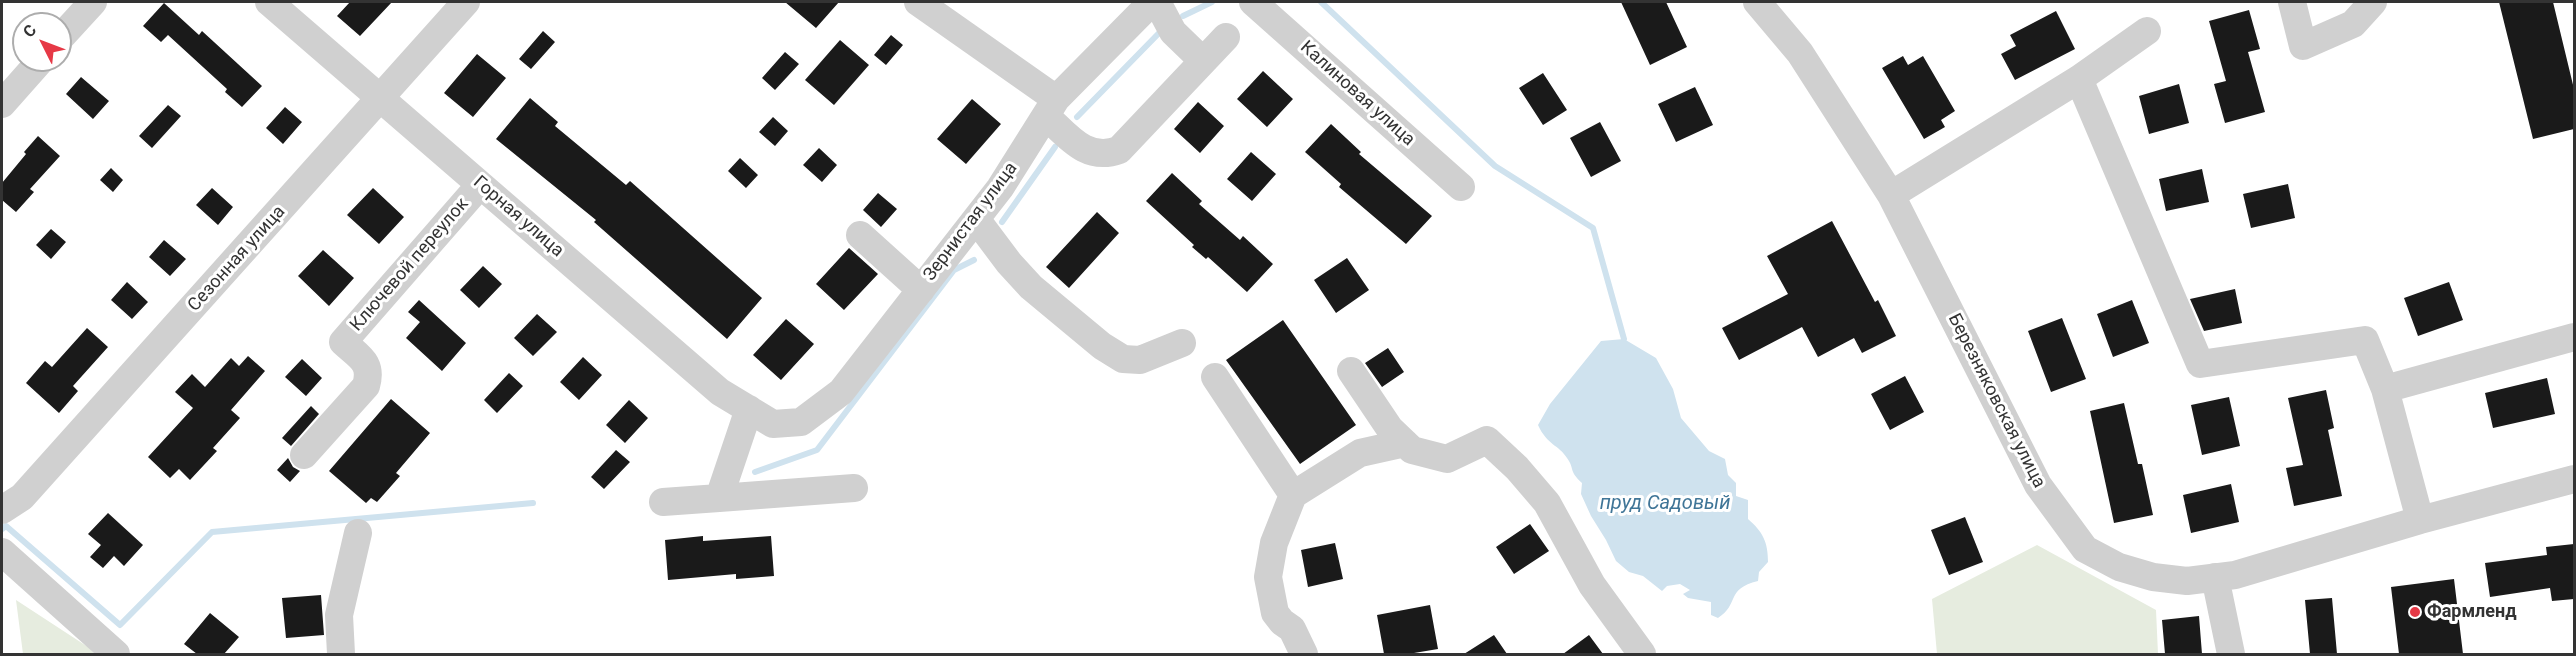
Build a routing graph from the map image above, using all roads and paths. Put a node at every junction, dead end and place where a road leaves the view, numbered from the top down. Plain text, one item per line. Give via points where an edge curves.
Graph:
1 (93, 2) edge
2 (269, 2) edge
3 (466, 2) edge
4 (918, 2) edge
5 (1158, 2) edge
6 (1253, 2) edge
7 (1757, 2) edge
8 (2292, 2) edge
9 (2373, 2) edge
10 (72, 25) edge
11 (2147, 31) dead end
12 (1226, 37) dead end
13 (1203, 61) junction
14 (31, 72) edge
15 (2079, 79) junction
16 (381, 99) junction
17 (2, 105) edge
18 (1051, 107) junction
19 (480, 185) junction
20 (1461, 187) dead end
21 (1891, 195) junction
22 (976, 219) junction
23 (860, 235) dead end
24 (921, 290) junction
25 (2574, 337) edge
26 (1182, 343) dead end
27 (1351, 371) dead end
28 (1215, 377) dead end
29 (2385, 390) junction
30 (749, 410) junction
31 (773, 424) joint
32 (1405, 443) junction
33 (304, 455) dead end
34 (2574, 479) edge
35 (854, 488) dead end
36 (1293, 495) junction
37 (719, 498) junction
38 (663, 502) dead end
39 (2, 510) edge
40 (2420, 520) junction
41 (358, 533) dead end
42 (2, 552) edge
43 (2215, 577) junction
44 (116, 654) edge
45 (341, 654) edge
46 (1304, 654) edge
47 (1642, 654) edge
48 (2230, 654) edge

1 - 10 street
2 - 16 street, Горная улица
3 - 16 street, Сезонная улица
4 - 18 street
5 - 13 street via 1173,32
5 - 18 street, Зернистая улица via 1148,6
6 - 20 street, Калиновая улица
7 - 21 street, Березняковская улица via 1800,53
8 - 9 street via 2303,46 2353,24
11 - 15 street
12 - 13 street
13 - 18 street via 1119,150 1107,155 1079,146
14 - 17 street
15 - 21 street
15 - 29 street via 2200,364 2365,340
16 - 19 street, Горная улица
16 - 39 street, Сезонная улица via 22,497
18 - 22 street, Зернистая улица
19 - 30 street, Горная улица via 720,392
19 - 33 street, Ключевой переулок via 343,342 366,363 370,373 366,386
21 - 43 street, Березняковская улица via 2038,485 2085,549 2119,567 2153,577 2187,581
22 - 24 street, Зернистая улица
22 - 26 street via 1031,287 1116,355 1140,360
23 - 24 street
24 - 31 street, Зернистая улица via 841,392 801,422
25 - 29 street
27 - 32 street via 1390,429
28 - 36 street
29 - 40 street
30 - 31 street, Горная улица
30 - 37 street
32 - 36 street via 1360,453
32 - 47 street via 1412,450 1447,459 1487,440 1547,503 1592,585
34 - 40 street, Березняковская улица
35 - 37 street
36 - 46 street via 1274,543 1268,577 1275,613 1292,628
37 - 38 street
40 - 43 street, Березняковская улица via 2235,575
41 - 45 street via 339,615
42 - 44 street
43 - 48 street

